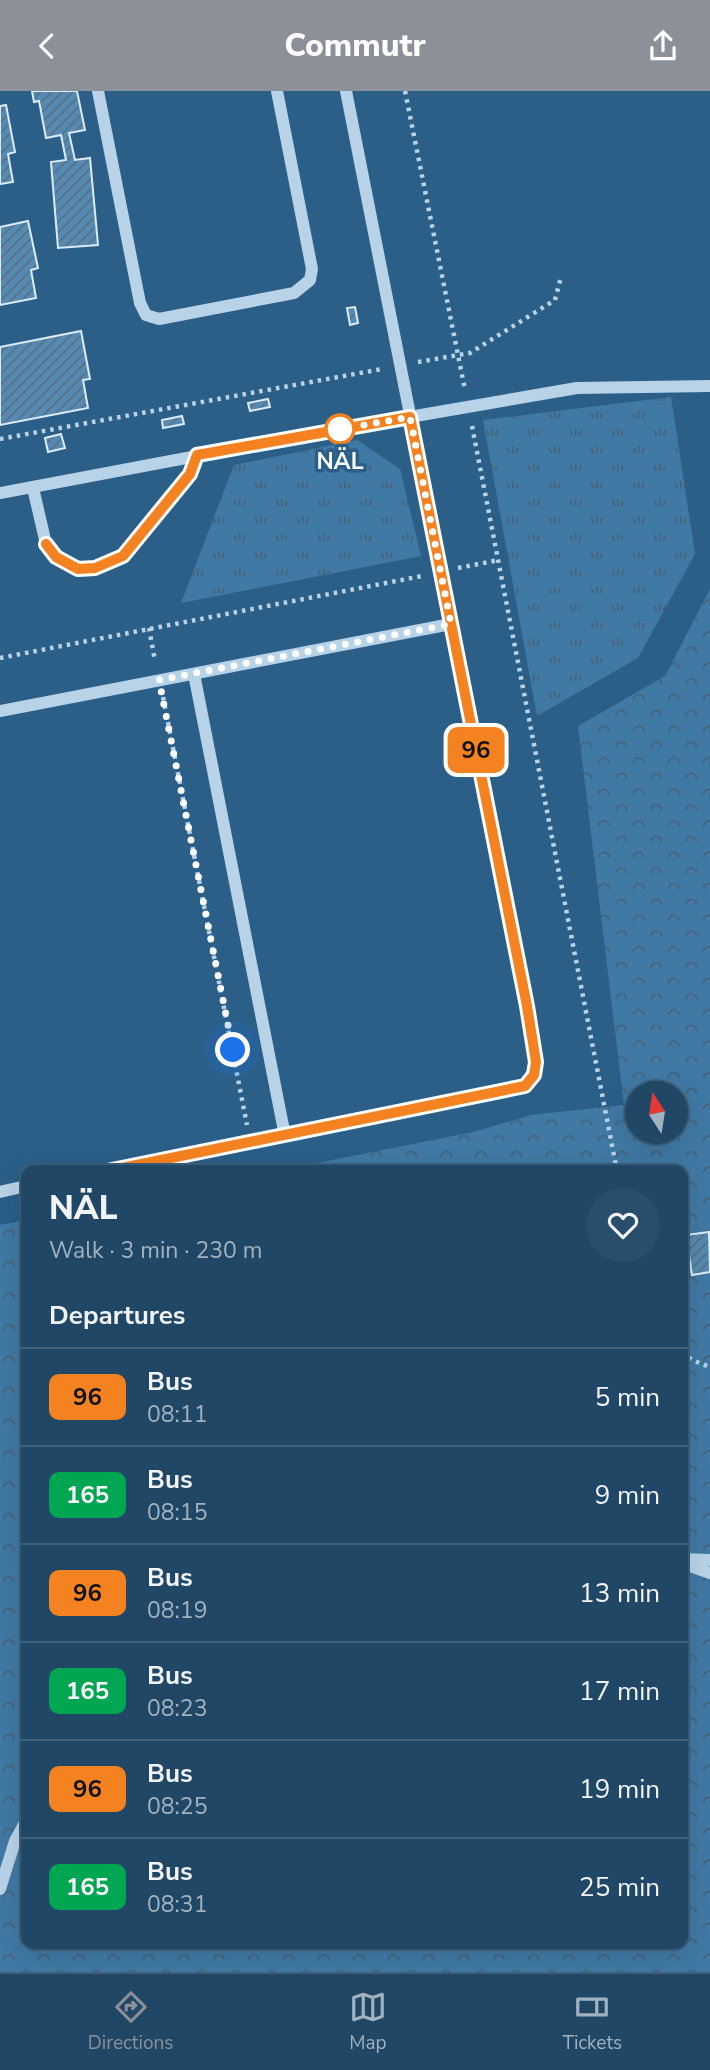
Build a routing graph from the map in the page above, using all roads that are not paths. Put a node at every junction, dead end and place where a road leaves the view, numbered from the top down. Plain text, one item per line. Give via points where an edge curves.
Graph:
1 (98, 91) edge
2 (277, 91) edge
3 (346, 91) edge
4 (710, 386) edge
5 (410, 417) junction
6 (197, 455) junction
7 (33, 488) junction
8 (0, 493) edge
9 (451, 624) junction
10 (194, 674) junction
11 (0, 711) edge
12 (285, 1136) junction
13 (138, 1165) edge
14 (21, 1188) edge
15 (0, 1192) edge
16 (710, 1560) edge
17 (688, 1561) edge
18 (688, 1564) edge
19 (710, 1573) edge
20 (21, 1830) edge
21 (0, 1889) edge

1 - 2 street via 140,303 146,315 159,319 294,293 310,280 312,269
3 - 5 street
4 - 5 street via 577,388
5 - 6 street
5 - 9 street
6 - 7 street
6 - 7 street via 190,474 123,556 95,568 78,569 56,557 46,544
7 - 8 street
9 - 10 street
9 - 12 street via 527,1006 534,1075 525,1086
10 - 11 street
10 - 12 street
12 - 13 street
14 - 15 street
16 - 17 street
18 - 19 street
20 - 21 street

